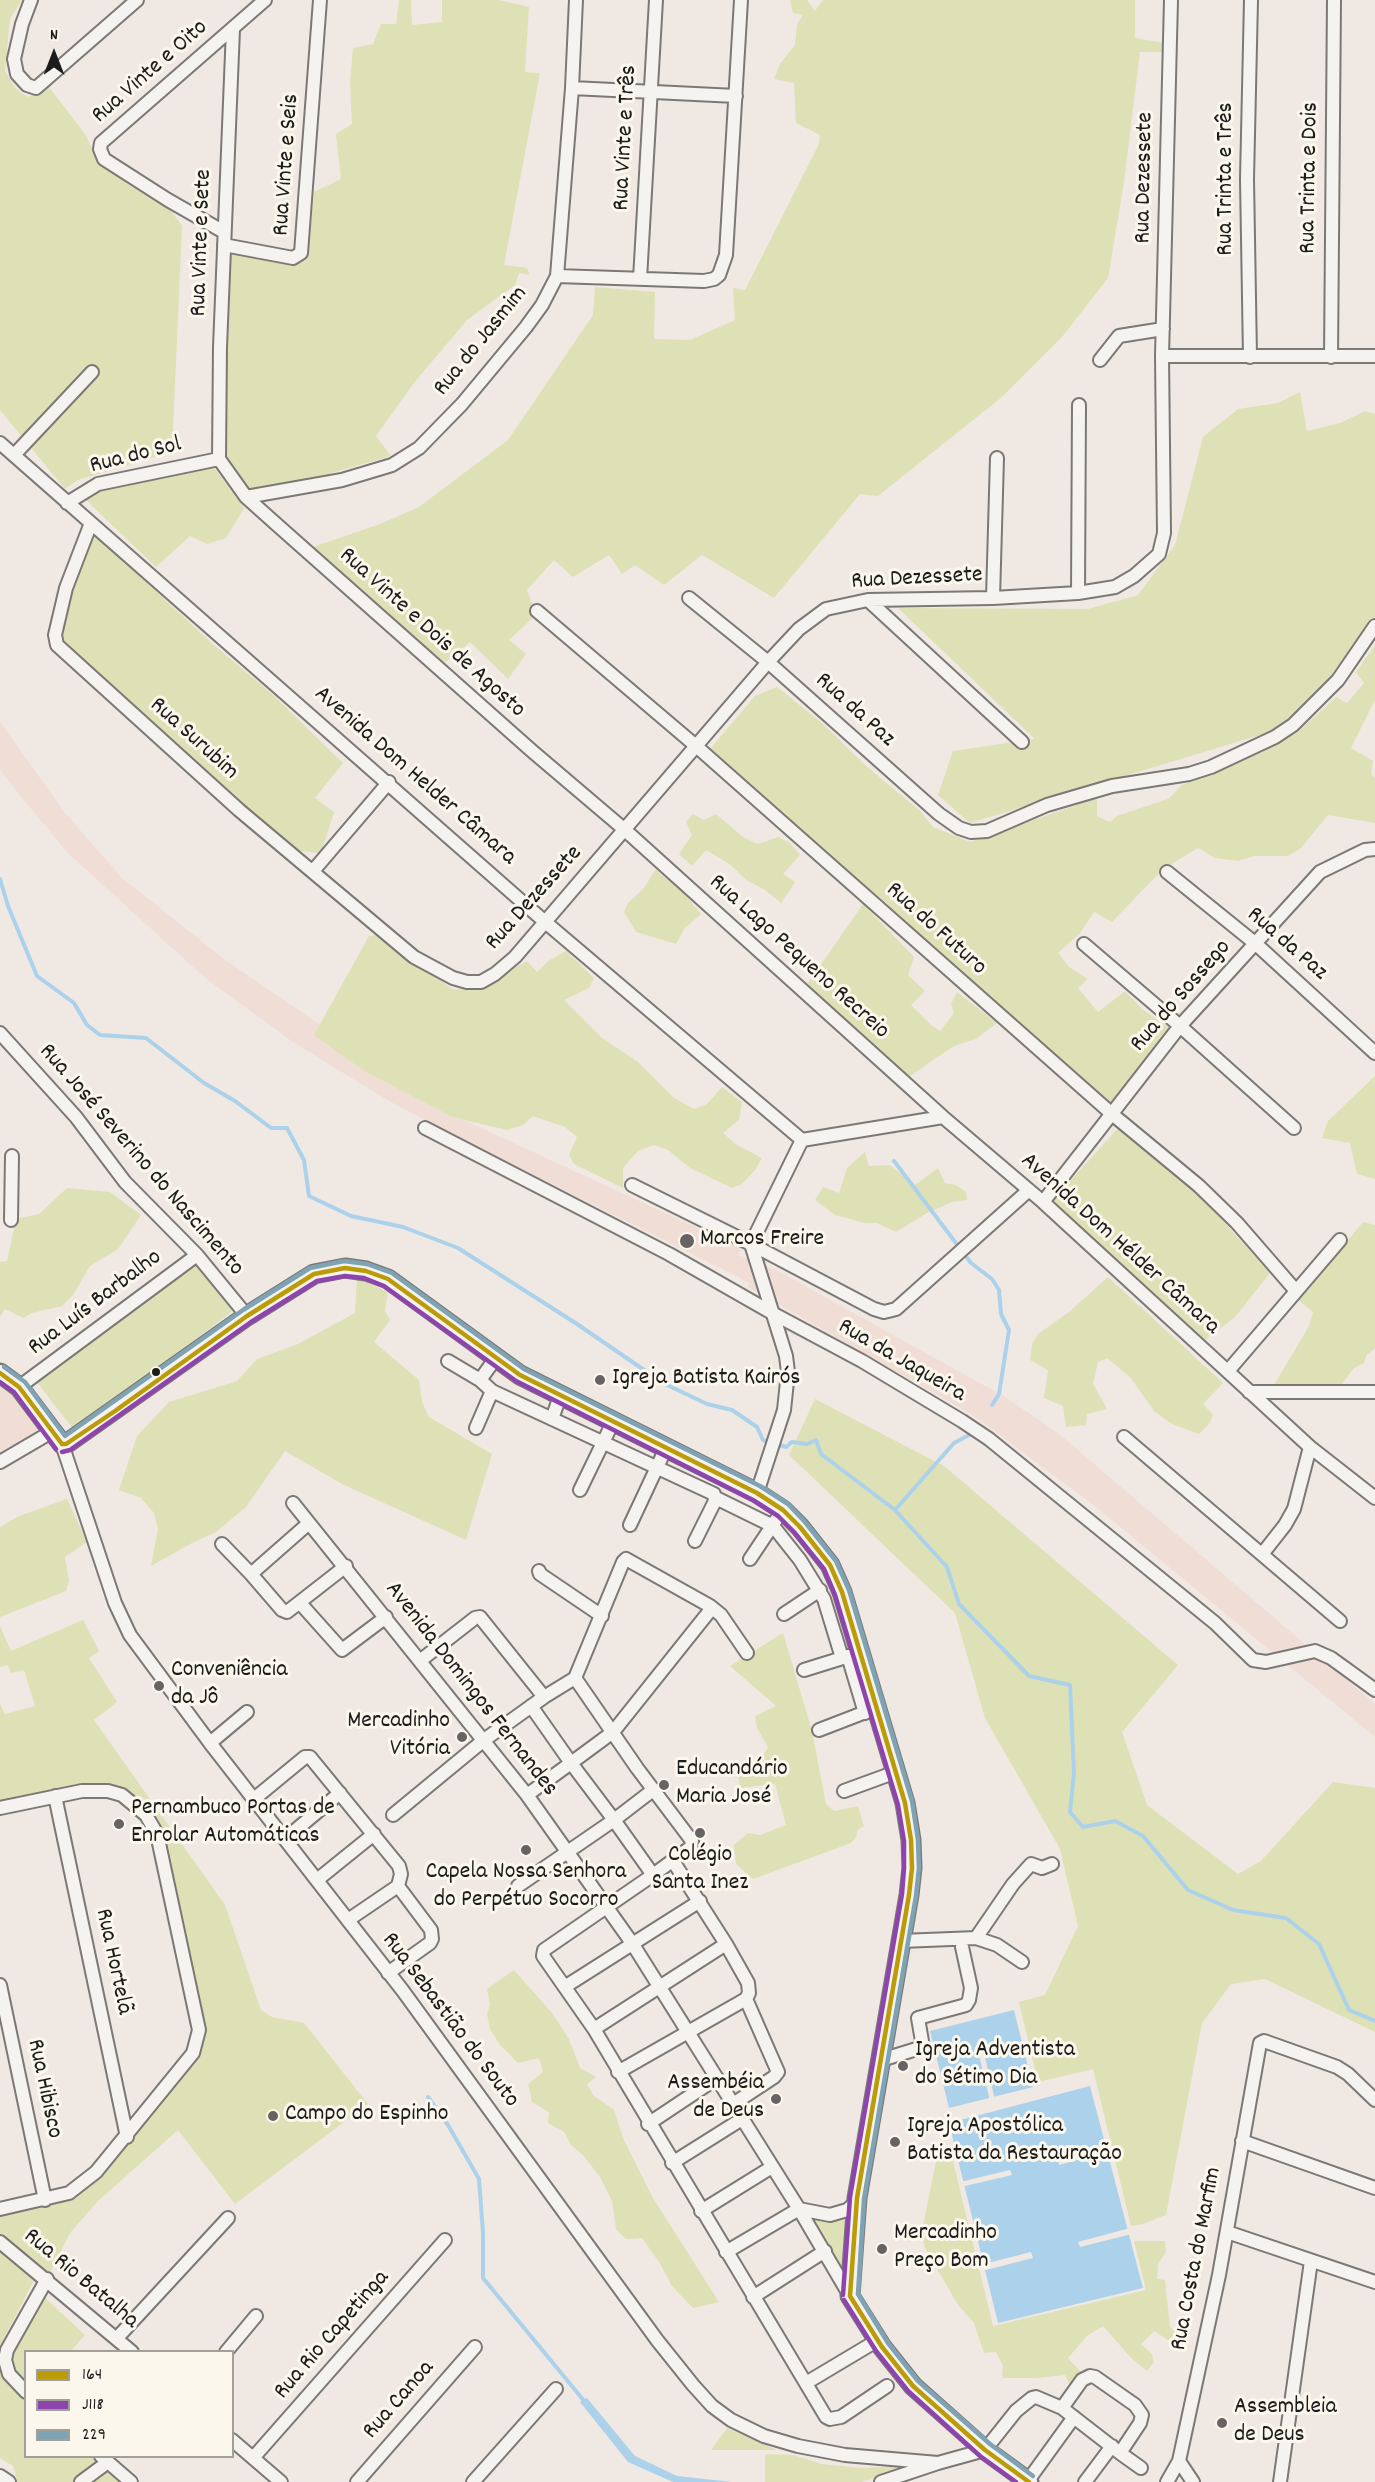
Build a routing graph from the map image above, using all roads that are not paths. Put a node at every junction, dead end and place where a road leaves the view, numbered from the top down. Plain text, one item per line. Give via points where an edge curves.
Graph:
1 (31, 0) edge
2 (137, 0) edge
3 (265, 0) edge
4 (320, 0) edge
5 (576, 0) edge
6 (656, 0) edge
7 (741, 0) edge
8 (1171, 0) edge
9 (1251, 0) edge
10 (1334, 0) edge
11 (232, 29) junction
12 (572, 88) junction
13 (651, 91) junction
14 (736, 96) junction
15 (224, 238) junction
16 (557, 276) junction
17 (640, 279) junction
18 (1163, 329) junction
19 (1162, 356) junction
20 (1375, 356) edge
21 (1250, 357) junction
22 (1330, 357) junction
23 (1100, 360) dead end
24 (92, 372) dead end
25 (1079, 405) dead end
26 (0, 443) edge
27 (14, 456) junction
28 (997, 458) dead end
29 (219, 459) junction
30 (246, 496) junction
31 (67, 503) junction
32 (91, 523) junction
33 (1078, 593) junction
34 (689, 598) dead end
35 (993, 598) junction
36 (868, 600) junction
37 (537, 611) dead end
38 (1375, 626) edge
39 (768, 662) junction
40 (1022, 742) dead end
41 (696, 746) junction
42 (389, 782) junction
43 (625, 830) junction
44 (1375, 849) edge
45 (313, 871) junction
46 (1167, 872) dead end
47 (544, 921) junction
48 (1084, 944) dead end
49 (1256, 944) junction
50 (1180, 1026) junction
51 (0, 1033) edge
52 (1375, 1053) edge
53 (1112, 1114) junction
54 (943, 1117) junction
55 (425, 1128) dead end
56 (1294, 1128) dead end
57 (802, 1140) junction
58 (0, 1150) edge
59 (633, 1185) dead end
60 (1029, 1190) junction
61 (1042, 1202) junction
62 (11, 1220) dead end
63 (1340, 1240) dead end
64 (751, 1244) junction
65 (197, 1255) junction
66 (1296, 1291) junction
67 (774, 1314) junction
68 (247, 1316) junction
69 (495, 1359) junction
70 (448, 1361) dead end
71 (1228, 1371) junction
72 (0, 1373) edge
73 (480, 1380) junction
74 (19, 1387) junction
75 (492, 1391) junction
76 (1249, 1392) junction
77 (1375, 1392) edge
78 (560, 1396) junction
79 (552, 1419) junction
80 (614, 1422) junction
81 (476, 1428) dead end
82 (57, 1437) junction
83 (1124, 1437) dead end
84 (603, 1443) junction
85 (1310, 1447) junction
86 (666, 1448) junction
87 (0, 1462) edge
88 (658, 1468) junction
89 (580, 1490) dead end
90 (757, 1493) junction
91 (716, 1498) junction
92 (1375, 1498) edge
93 (294, 1503) dead end
94 (783, 1510) junction
95 (309, 1523) junction
96 (630, 1525) dead end
97 (773, 1526) junction
98 (695, 1540) dead end
99 (222, 1544) dead end
100 (1263, 1553) junction
101 (750, 1559) dead end
102 (345, 1566) junction
103 (538, 1571) dead end
104 (251, 1574) junction
105 (820, 1590) junction
106 (300, 1603) junction
107 (712, 1608) junction
108 (784, 1614) dead end
109 (602, 1616) junction
110 (386, 1617) junction
111 (1340, 1621) dead end
112 (747, 1653) dead end
113 (850, 1655) junction
114 (421, 1660) junction
115 (804, 1670) dead end
116 (575, 1678) junction
117 (1375, 1690) edge
118 (544, 1697) junction
119 (531, 1706) junction
120 (871, 1711) junction
121 (247, 1712) dead end
122 (819, 1730) dead end
123 (613, 1732) junction
124 (484, 1740) junction
125 (210, 1743) junction
126 (571, 1763) junction
127 (896, 1772) junction
128 (653, 1790) junction
129 (844, 1791) dead end
130 (340, 1793) junction
131 (526, 1795) junction
132 (55, 1796) junction
133 (254, 1799) junction
134 (0, 1808) edge
135 (393, 1815) dead end
136 (614, 1820) junction
137 (374, 1834) junction
138 (286, 1838) junction
139 (568, 1852) junction
140 (673, 1861) junction
141 (1052, 1864) dead end
142 (653, 1875) junction
143 (317, 1880) junction
144 (398, 1886) junction
145 (518, 1886) dead end
146 (700, 1901) junction
147 (606, 1909) junction
148 (348, 1920) junction
149 (975, 1938) junction
150 (901, 1941) junction
151 (632, 1943) junction
152 (726, 1944) junction
153 (962, 1947) dead end
154 (1022, 1962) dead end
155 (388, 1973) junction
156 (0, 1985) edge
157 (566, 1986) junction
158 (659, 1987) junction
159 (746, 1999) junction
160 (594, 2030) junction
161 (686, 2032) junction
162 (880, 2060) junction
163 (618, 2072) junction
164 (717, 2078) junction
165 (1375, 2100) edge
166 (733, 2104) junction
167 (742, 2119) junction
168 (648, 2124) junction
169 (127, 2137) junction
170 (1242, 2141) junction
171 (672, 2163) junction
172 (772, 2168) junction
173 (1375, 2188) edge
174 (857, 2198) junction
175 (45, 2200) junction
176 (0, 2209) edge
177 (799, 2209) junction
178 (701, 2211) junction
179 (228, 2218) dead end
180 (1227, 2232) junction
181 (445, 2240) dead end
182 (0, 2242) edge
183 (825, 2251) junction
184 (726, 2252) junction
185 (1311, 2261) junction
186 (47, 2279) junction
187 (1375, 2282) edge
188 (850, 2296) junction
189 (753, 2297) junction
190 (256, 2316) dead end
191 (117, 2338) junction
192 (878, 2340) junction
193 (475, 2347) dead end
194 (130, 2350) edge
195 (228, 2350) edge
196 (806, 2383) junction
197 (887, 2386) dead end
198 (556, 2389) dead end
199 (24, 2390) edge
200 (1062, 2408) junction
201 (1074, 2417) junction
202 (234, 2442) edge
203 (1116, 2449) junction
204 (986, 2450) junction
205 (253, 2458) junction
206 (105, 2459) edge
207 (1179, 2461) junction
208 (938, 2463) junction
209 (1141, 2468) dead end
210 (0, 2476) edge
211 (9, 2482) edge
212 (81, 2482) edge
213 (131, 2482) edge
214 (281, 2482) edge
215 (357, 2482) edge
216 (473, 2482) edge
217 (881, 2482) edge
218 (1028, 2482) edge
219 (1085, 2482) edge
220 (1167, 2482) edge
221 (1193, 2482) edge
222 (1280, 2482) edge

1 - 2 street via 16,46 15,68 27,85 36,88
3 - 11 street, Rua Vinte e Oito
4 - 15 street, Rua Vinte e Seis via 301,253 293,258
5 - 12 street, Rua do Jasmim
6 - 13 street, Rua Vinte e Três
7 - 14 street
8 - 18 street, Rua Dezessete
9 - 21 street, Rua Trinta e Três
10 - 22 street, Rua Trinta e Dois
11 - 15 street, Rua Vinte e Sete
11 - 15 street, Rua Vinte e Oito via 102,143 100,149 104,159
12 - 13 street
12 - 16 street, Rua do Jasmim
13 - 14 street
13 - 17 street, Rua Vinte e Três
14 - 17 street via 726,255 719,275 704,280
15 - 29 street, Rua Vinte e Sete
16 - 17 street
16 - 30 street, Rua do Jasmim via 526,327 462,404 419,448 392,465 342,480
18 - 19 street, Rua Dezessete
18 - 23 street via 1119,336
19 - 21 street
19 - 33 street, Rua Dezessete via 1164,533 1159,554 1115,587
20 - 22 street
21 - 22 street
24 - 27 street
25 - 33 street
26 - 27 street, Avenida Dom Helder Câmara
27 - 31 street, Avenida Dom Helder Câmara
28 - 35 street
29 - 30 street, Rua Vinte e Dois de Agosto
29 - 31 street, Rua do Sol via 108,481 83,491
30 - 43 street, Rua Vinte e Dois de Agosto
31 - 32 street, Avenida Dom Helder Câmara
32 - 42 street, Avenida Dom Helder Câmara
32 - 45 street, Rua Surubim via 66,588 55,635 57,645 239,810
33 - 35 street, Rua Dezessete
34 - 39 street, Rua da Paz
35 - 36 street, Rua Dezessete
36 - 39 street, Rua Dezessete via 826,609 799,629
36 - 40 street
37 - 41 street, Rua do Futuro
38 - 39 street, Rua da Paz via 1338,680 1293,725 1275,737 1189,774 1112,786 1047,805 987,831 971,832 939,814
39 - 41 street, Rua Dezessete
41 - 43 street, Rua Dezessete
41 - 53 street, Rua do Futuro
42 - 45 street
42 - 47 street, Avenida Dom Helder Câmara
43 - 47 street, Rua Dezessete
43 - 54 street, Rua Lago Pequeno Recreio
44 - 49 street, Rua do Sossego via 1320,872
45 - 47 street, Rua Dezessete via 414,957 467,982 481,982 495,974 515,957
46 - 49 street, Rua da Paz
47 - 57 street, Avenida Dom Helder Câmara
48 - 50 street
49 - 50 street, Rua do Sossego
49 - 52 street, Rua da Paz
50 - 53 street, Rua do Sossego
50 - 56 street
51 - 65 street, Rua José Severino do Nascimento via 76,1117 125,1182
53 - 61 street, Rua do Sossego
53 - 66 street, Rua do Futuro via 1237,1223
54 - 57 street
54 - 60 street, Avenida Dom Hélder Câmara
55 - 67 street, Rua da Jaqueira via 669,1254
57 - 64 street
58 - 62 street via 16,1158
59 - 64 street
60 - 61 street, Avenida Dom Hélder Câmara
60 - 64 street via 896,1309 884,1312
61 - 71 street, Avenida Dom Hélder Câmara
63 - 66 street
64 - 67 street
65 - 68 street, Rua José Severino do Nascimento
65 - 74 street, Rua Luís Barbalho
66 - 71 street
67 - 90 street via 786,1356 786,1396
67 - 117 street, Rua da Jaqueira via 861,1361 989,1439 1215,1623 1253,1660 1266,1662 1315,1651
68 - 69 main road via 314,1274 345,1268 366,1271 388,1279
68 - 82 main road via 66,1444
69 - 73 street
69 - 78 main road
70 - 73 street
71 - 76 street, Avenida Dom Hélder Câmara
72 - 74 main road
73 - 75 street
74 - 82 main road
75 - 79 street
75 - 81 street
76 - 77 street
76 - 85 street, Avenida Dom Hélder Câmara
78 - 79 street
78 - 80 main road
79 - 84 street
80 - 84 street
80 - 86 main road
82 - 87 street
82 - 125 street, Rua Sebastião do Souto via 122,1621
83 - 100 street
84 - 88 street
84 - 89 street
85 - 92 street, Avenida Dom Hélder Câmara
85 - 100 street via 1294,1509
86 - 88 street
86 - 90 main road
88 - 91 street via 711,1492
88 - 96 street
90 - 94 main road
91 - 97 street
91 - 98 street
93 - 95 street, Avenida Domingos Fernandes
94 - 97 street
94 - 113 main road via 830,1565 842,1592
95 - 102 street, Avenida Domingos Fernandes
95 - 104 street
97 - 101 street
97 - 105 street
99 - 104 street
100 - 111 street
102 - 106 street
102 - 110 street, Avenida Domingos Fernandes
103 - 109 street
104 - 106 street via 282,1610 290,1611
105 - 108 street
105 - 113 street
106 - 110 street via 342,1650
107 - 109 street via 626,1559
107 - 112 street
107 - 123 street
109 - 116 street
110 - 114 street, Avenida Domingos Fernandes
113 - 115 street
113 - 120 main road
114 - 118 street via 478,1617
114 - 124 street, Avenida Domingos Fernandes
116 - 118 street
116 - 123 street
118 - 119 street
119 - 124 street
119 - 126 street
120 - 122 street
120 - 127 main road
121 - 125 street
123 - 126 street
123 - 128 street
124 - 131 street, Avenida Domingos Fernandes
124 - 135 street
125 - 133 street, Rua Sebastião do Souto
126 - 131 street
126 - 136 street
127 - 129 street
127 - 150 main road via 905,1803 912,1868
128 - 136 street
128 - 140 street via 692,1844
130 - 133 street, Rua Sebastião do Souto via 308,1757
130 - 137 street, Rua Sebastião do Souto
130 - 138 street
131 - 139 street, Avenida Domingos Fernandes
132 - 134 street
132 - 169 street, Rua Hortelã
132 - 169 street via 108,1791 122,1795 146,1815 157,1834 199,2030 193,2054
133 - 138 street, Rua Sebastião do Souto
136 - 139 street
136 - 142 street
137 - 143 street
137 - 144 street, Rua Sebastião do Souto via 401,1870
138 - 143 street, Rua Sebastião do Souto
139 - 145 street
139 - 147 street, Avenida Domingos Fernandes
140 - 142 street
140 - 146 street
141 - 149 street via 1042,1868 1031,1864
142 - 147 street
143 - 148 street, Rua Sebastião do Souto
144 - 148 street
144 - 155 street, Rua Sebastião do Souto via 431,1930 432,1939
146 - 151 street
146 - 152 street
147 - 151 street, Avenida Domingos Fernandes
147 - 157 street via 543,1952
148 - 155 street, Rua Sebastião do Souto
149 - 150 street
149 - 154 street via 997,1945
150 - 162 main road
151 - 157 street
151 - 158 street, Avenida Domingos Fernandes
152 - 158 street
152 - 159 street via 748,1983
153 - 162 street via 971,1988 966,2005 918,2018 923,2047
155 - 208 street, Rua Sebastião do Souto via 657,2340 712,2406 731,2421 798,2446 845,2455
156 - 175 street, Rua Hibisco
157 - 160 street
158 - 160 street
158 - 161 street, Avenida Domingos Fernandes
159 - 161 street
159 - 166 street via 778,2072
160 - 163 street
161 - 163 street
161 - 164 street, Avenida Domingos Fernandes
162 - 174 main road
163 - 168 street
164 - 166 street, Avenida Domingos Fernandes
164 - 168 street
165 - 170 street, Rua Costa do Marfim via 1337,2067 1261,2042
166 - 167 street, Avenida Domingos Fernandes
167 - 171 street
167 - 172 street, Avenida Domingos Fernandes
168 - 171 street
169 - 175 street via 81,2186
170 - 173 street
170 - 180 street, Rua Costa do Marfim
171 - 178 street
172 - 177 street, Avenida Domingos Fernandes
172 - 178 street
174 - 177 street via 847,2210 830,2215
174 - 188 main road
175 - 176 street
177 - 183 street, Avenida Domingos Fernandes
177 - 184 street
178 - 184 street
179 - 191 street
180 - 185 street
180 - 207 street, Rua Costa do Marfim
181 - 205 street, Rua Rio Capetinga
182 - 186 street, Rua Rio Batalha
183 - 188 street, Avenida Domingos Fernandes
183 - 189 street
184 - 189 street
185 - 187 street
185 - 222 street
186 - 191 street, Rua Rio Batalha
186 - 199 street via 7,2350 9,2374
188 - 192 main road
189 - 196 street
190 - 195 street
191 - 194 street, Rua Rio Batalha
192 - 196 street
192 - 204 main road via 913,2386
193 - 215 street, Rua Canoa
196 - 197 street via 826,2417 836,2419
198 - 216 street
200 - 201 street
200 - 203 street via 1082,2380 1090,2376 1135,2405 1141,2420
200 - 204 street via 1036,2397 1026,2400
201 - 203 street
201 - 218 street
202 - 205 street
203 - 209 street
203 - 219 street
204 - 208 street
204 - 218 main road
205 - 214 street
206 - 212 street
206 - 213 street
207 - 220 street, Rua Costa do Marfim
207 - 221 street
208 - 217 street
210 - 211 street

